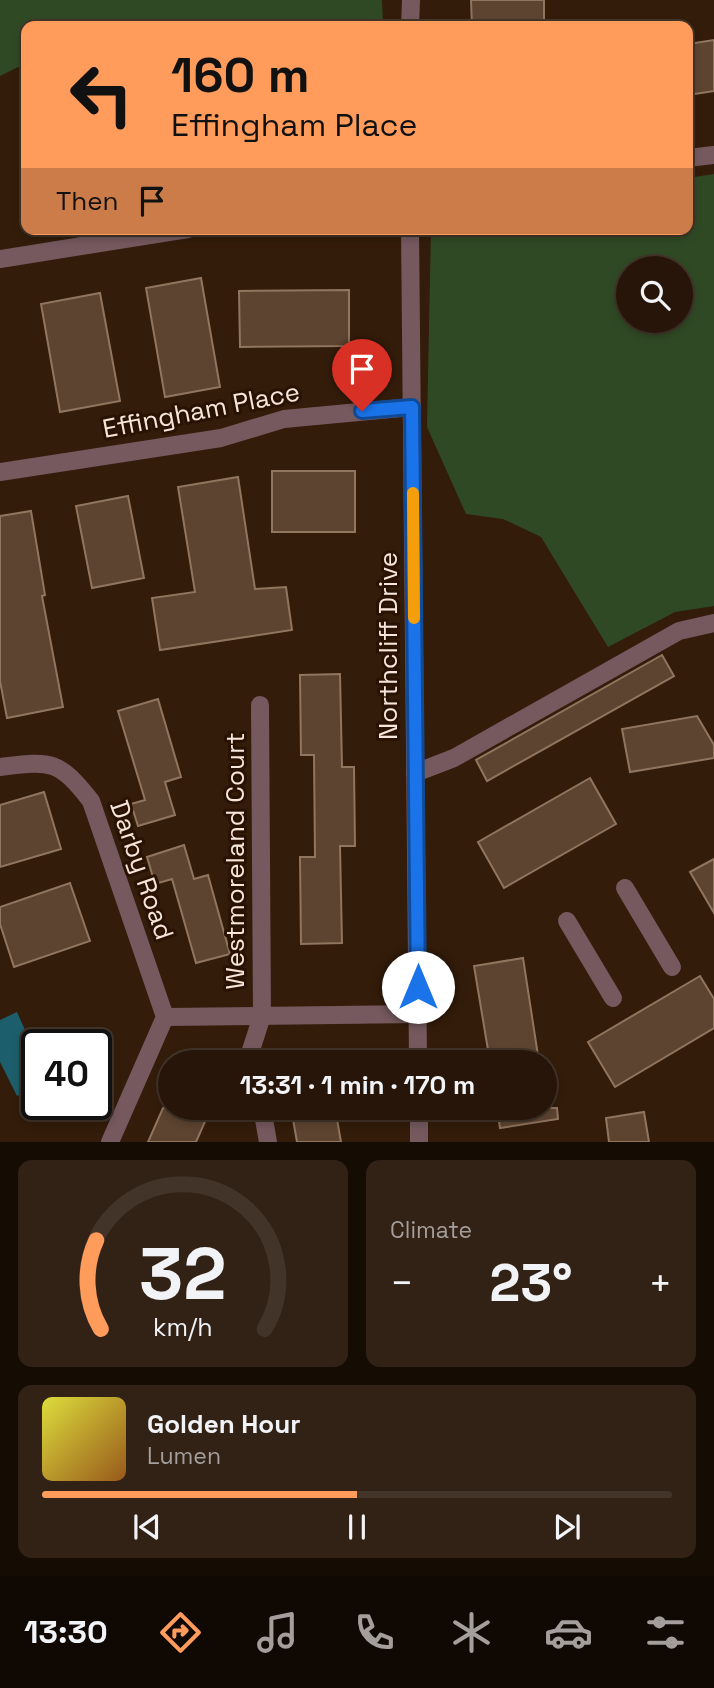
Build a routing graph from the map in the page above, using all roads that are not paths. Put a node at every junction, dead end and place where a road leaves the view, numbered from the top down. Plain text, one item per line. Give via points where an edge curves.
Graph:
1 (411, 0) edge
2 (410, 21) edge
3 (714, 155) edge
4 (693, 157) edge
5 (150, 235) edge
6 (410, 235) edge
7 (0, 259) edge
8 (412, 407) junction
9 (0, 472) edge
10 (714, 623) edge
11 (260, 705) dead end
12 (0, 767) edge
13 (415, 773) junction
14 (625, 888) dead end
15 (567, 921) dead end
16 (672, 967) dead end
17 (613, 998) dead end
18 (418, 1014) junction
19 (262, 1016) junction
20 (165, 1017) junction
21 (251, 1050) edge
22 (418, 1050) edge
23 (264, 1120) edge
24 (419, 1120) edge
25 (110, 1142) edge
26 (268, 1142) edge
27 (419, 1142) edge

1 - 2 street
3 - 4 street
5 - 7 street
6 - 8 street, Northcliff Drive
8 - 9 street, Effingham Place via 284,419 221,438
8 - 13 street, Northcliff Drive
10 - 13 street via 679,631 454,758
11 - 19 street, Westmoreland Court
12 - 20 street, Darby Road via 44,762 72,777 91,801
13 - 18 street, Northcliff Drive
14 - 16 street
15 - 17 street
18 - 19 street
18 - 22 street, Northcliff Drive
19 - 20 street
19 - 21 street, Westmoreland Court
20 - 25 street
23 - 26 street
24 - 27 street

